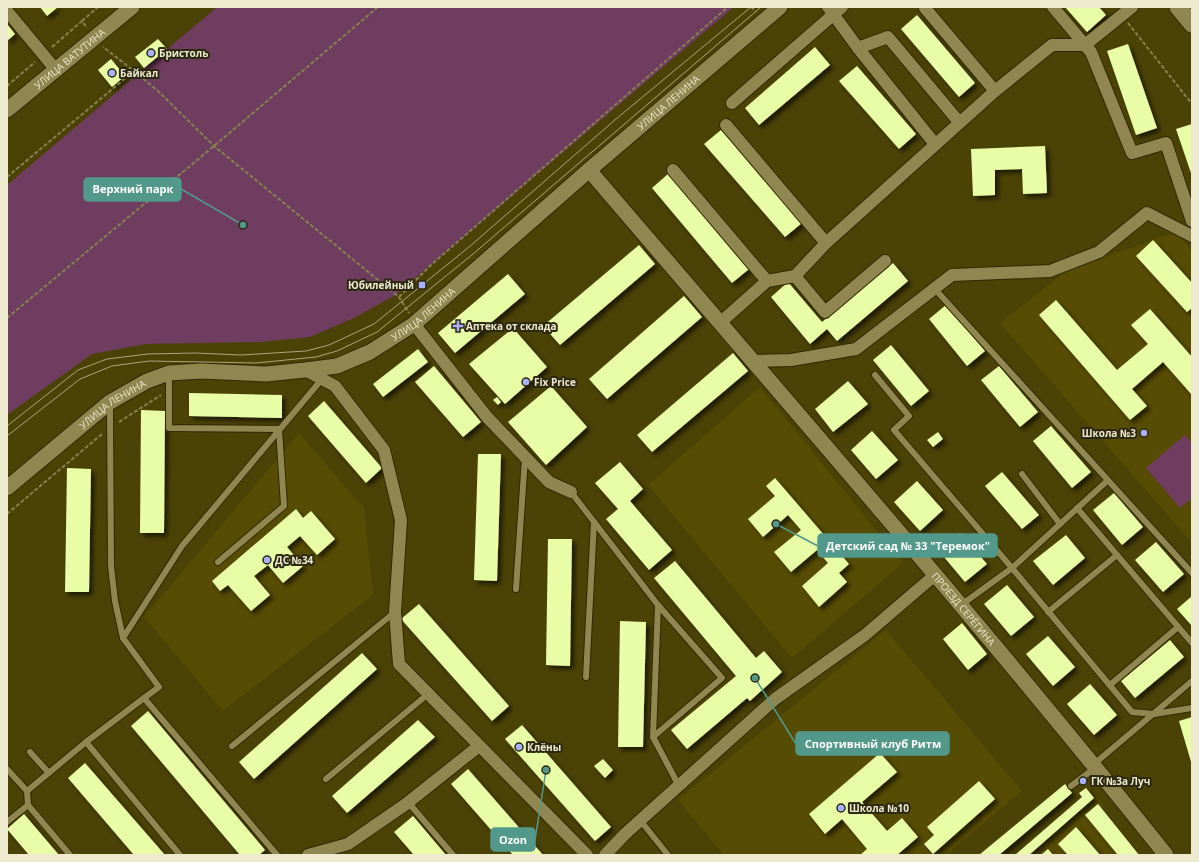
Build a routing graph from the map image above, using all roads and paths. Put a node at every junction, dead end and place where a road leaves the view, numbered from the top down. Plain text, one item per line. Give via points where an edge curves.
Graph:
1 (98, 7) edge
2 (132, 7) edge
3 (378, 7) edge
4 (728, 7) edge
5 (780, 7) edge
6 (1053, 7) edge
7 (1132, 7) edge
8 (1178, 7) edge
9 (925, 8) edge
10 (835, 9) edge
11 (7, 11) edge
12 (1122, 16) junction
13 (82, 21) dead end
14 (1192, 24) edge
15 (100, 44) dead end
16 (1085, 45) junction
17 (858, 48) junction
18 (56, 70) junction
19 (134, 71) junction
20 (995, 91) junction
21 (732, 103) dead end
22 (1192, 104) edge
23 (7, 110) edge
24 (960, 122) junction
25 (726, 125) dead end
26 (935, 144) junction
27 (214, 146) junction
28 (589, 170) junction
29 (673, 170) dead end
30 (7, 178) edge
31 (1192, 221) edge
32 (1192, 236) edge
33 (826, 243) junction
34 (885, 261) dead end
35 (795, 276) junction
36 (767, 281) junction
37 (934, 288) junction
38 (399, 297) junction
39 (7, 318) edge
40 (414, 324) junction
41 (724, 325) junction
42 (754, 361) junction
43 (305, 370) junction
44 (169, 373) junction
45 (875, 375) dead end
46 (322, 379) junction
47 (169, 390) junction
48 (110, 402) junction
49 (110, 428) junction
50 (279, 429) junction
51 (525, 458) junction
52 (1022, 474) dead end
53 (1107, 481) junction
54 (7, 488) edge
55 (571, 492) joint
56 (1077, 508) junction
57 (7, 514) edge
58 (594, 522) junction
59 (1060, 524) junction
60 (1117, 555) junction
61 (218, 562) dead end
62 (1012, 568) junction
63 (1192, 573) edge
64 (935, 575) junction
65 (516, 588) dead end
66 (658, 605) junction
67 (961, 606) junction
68 (395, 612) junction
69 (1048, 612) junction
70 (1178, 627) junction
71 (123, 638) junction
72 (1192, 644) edge
73 (586, 677) dead end
74 (1192, 681) edge
75 (1110, 685) junction
76 (428, 694) junction
77 (144, 698) junction
78 (1192, 708) edge
79 (1154, 714) junction
80 (653, 737) junction
81 (86, 742) junction
82 (232, 746) dead end
83 (479, 746) junction
84 (30, 752) dead end
85 (1094, 767) junction
86 (7, 769) edge
87 (49, 773) junction
88 (326, 779) dead end
89 (679, 786) junction
90 (1072, 786) dead end
91 (27, 791) junction
92 (408, 802) junction
93 (28, 805) junction
94 (640, 820) junction
95 (7, 822) edge
96 (70, 855) edge
97 (180, 855) edge
98 (277, 855) edge
99 (308, 855) edge
100 (453, 855) edge
101 (587, 855) edge
102 (605, 855) edge
103 (668, 855) edge
104 (1166, 855) edge

1 - 13 path
2 - 18 street, УЛИЦА ВАТУТИНА
3 - 27 path
4 - 38 path via 431,265
5 - 28 street, УЛИЦА ЛЕНИНА
6 - 16 street
7 - 12 street
8 - 14 main road
9 - 20 street
10 - 17 street
10 - 21 street
11 - 18 street
12 - 16 street
12 - 22 path
15 - 19 path
16 - 20 street via 1052,46
16 - 31 street via 1091,52 1132,153 1166,143
17 - 24 street via 888,37
17 - 26 street
18 - 23 street, УЛИЦА ВАТУТИНА
19 - 27 path
19 - 30 path
20 - 24 street
24 - 26 street
25 - 33 street
26 - 33 street
27 - 38 path
27 - 39 path
28 - 40 street, УЛИЦА ЛЕНИНА
28 - 41 street, ПРОЕЗД СЕРЁГИНА
29 - 36 street
32 - 37 street via 1146,213 1099,252 1050,271 952,275
33 - 35 street
34 - 35 street via 825,312
35 - 36 street
36 - 41 street
37 - 42 street via 856,349 791,360
37 - 53 lane
38 - 40 path
40 - 43 street, УЛИЦА ЛЕНИНА via 370,352 337,366
40 - 51 street via 487,417
41 - 42 street, ПРОЕЗД СЕРЁГИНА
42 - 64 street, ПРОЕЗД СЕРЁГИНА
43 - 44 street, УЛИЦА ЛЕНИНА via 266,374 201,371
43 - 46 street
44 - 47 lane
44 - 48 street, УЛИЦА ЛЕНИНА via 147,381
45 - 62 lane via 909,416 894,430
46 - 50 lane
46 - 68 street via 335,386 384,450 401,520
47 - 49 path
47 - 50 lane via 170,428
48 - 49 lane
48 - 54 street, УЛИЦА ЛЕНИНА
49 - 57 path
49 - 71 lane via 111,566
50 - 61 lane via 284,506
50 - 71 lane via 182,546
51 - 55 street via 549,482
51 - 65 lane
52 - 59 lane
53 - 56 lane
53 - 63 lane
55 - 58 lane
56 - 59 lane
56 - 60 lane
58 - 66 lane
58 - 73 lane
59 - 62 lane
60 - 69 lane
60 - 70 lane
62 - 67 lane
62 - 69 lane
64 - 67 street, ПРОЕЗД СЕРЁГИНА
64 - 89 street via 865,635 775,699
66 - 80 lane
66 - 80 lane via 722,678
67 - 85 street, ПРОЕЗД СЕРЁГИНА
68 - 76 street via 399,664
68 - 82 lane
69 - 75 lane
70 - 72 lane
70 - 75 lane
71 - 77 lane via 159,687
74 - 79 lane
75 - 79 lane via 1132,712
76 - 83 street
76 - 88 lane
77 - 81 lane
77 - 98 lane
78 - 79 lane
79 - 85 lane
80 - 89 lane
81 - 87 lane
81 - 97 lane
83 - 92 street
83 - 101 street
84 - 87 lane
85 - 90 lane
85 - 104 street, ПРОЕЗД СЕРЁГИНА
86 - 91 lane
87 - 91 lane
89 - 94 street
91 - 93 lane
92 - 99 street via 348,844
92 - 100 lane
93 - 95 lane
93 - 96 lane
94 - 102 street
94 - 103 lane

